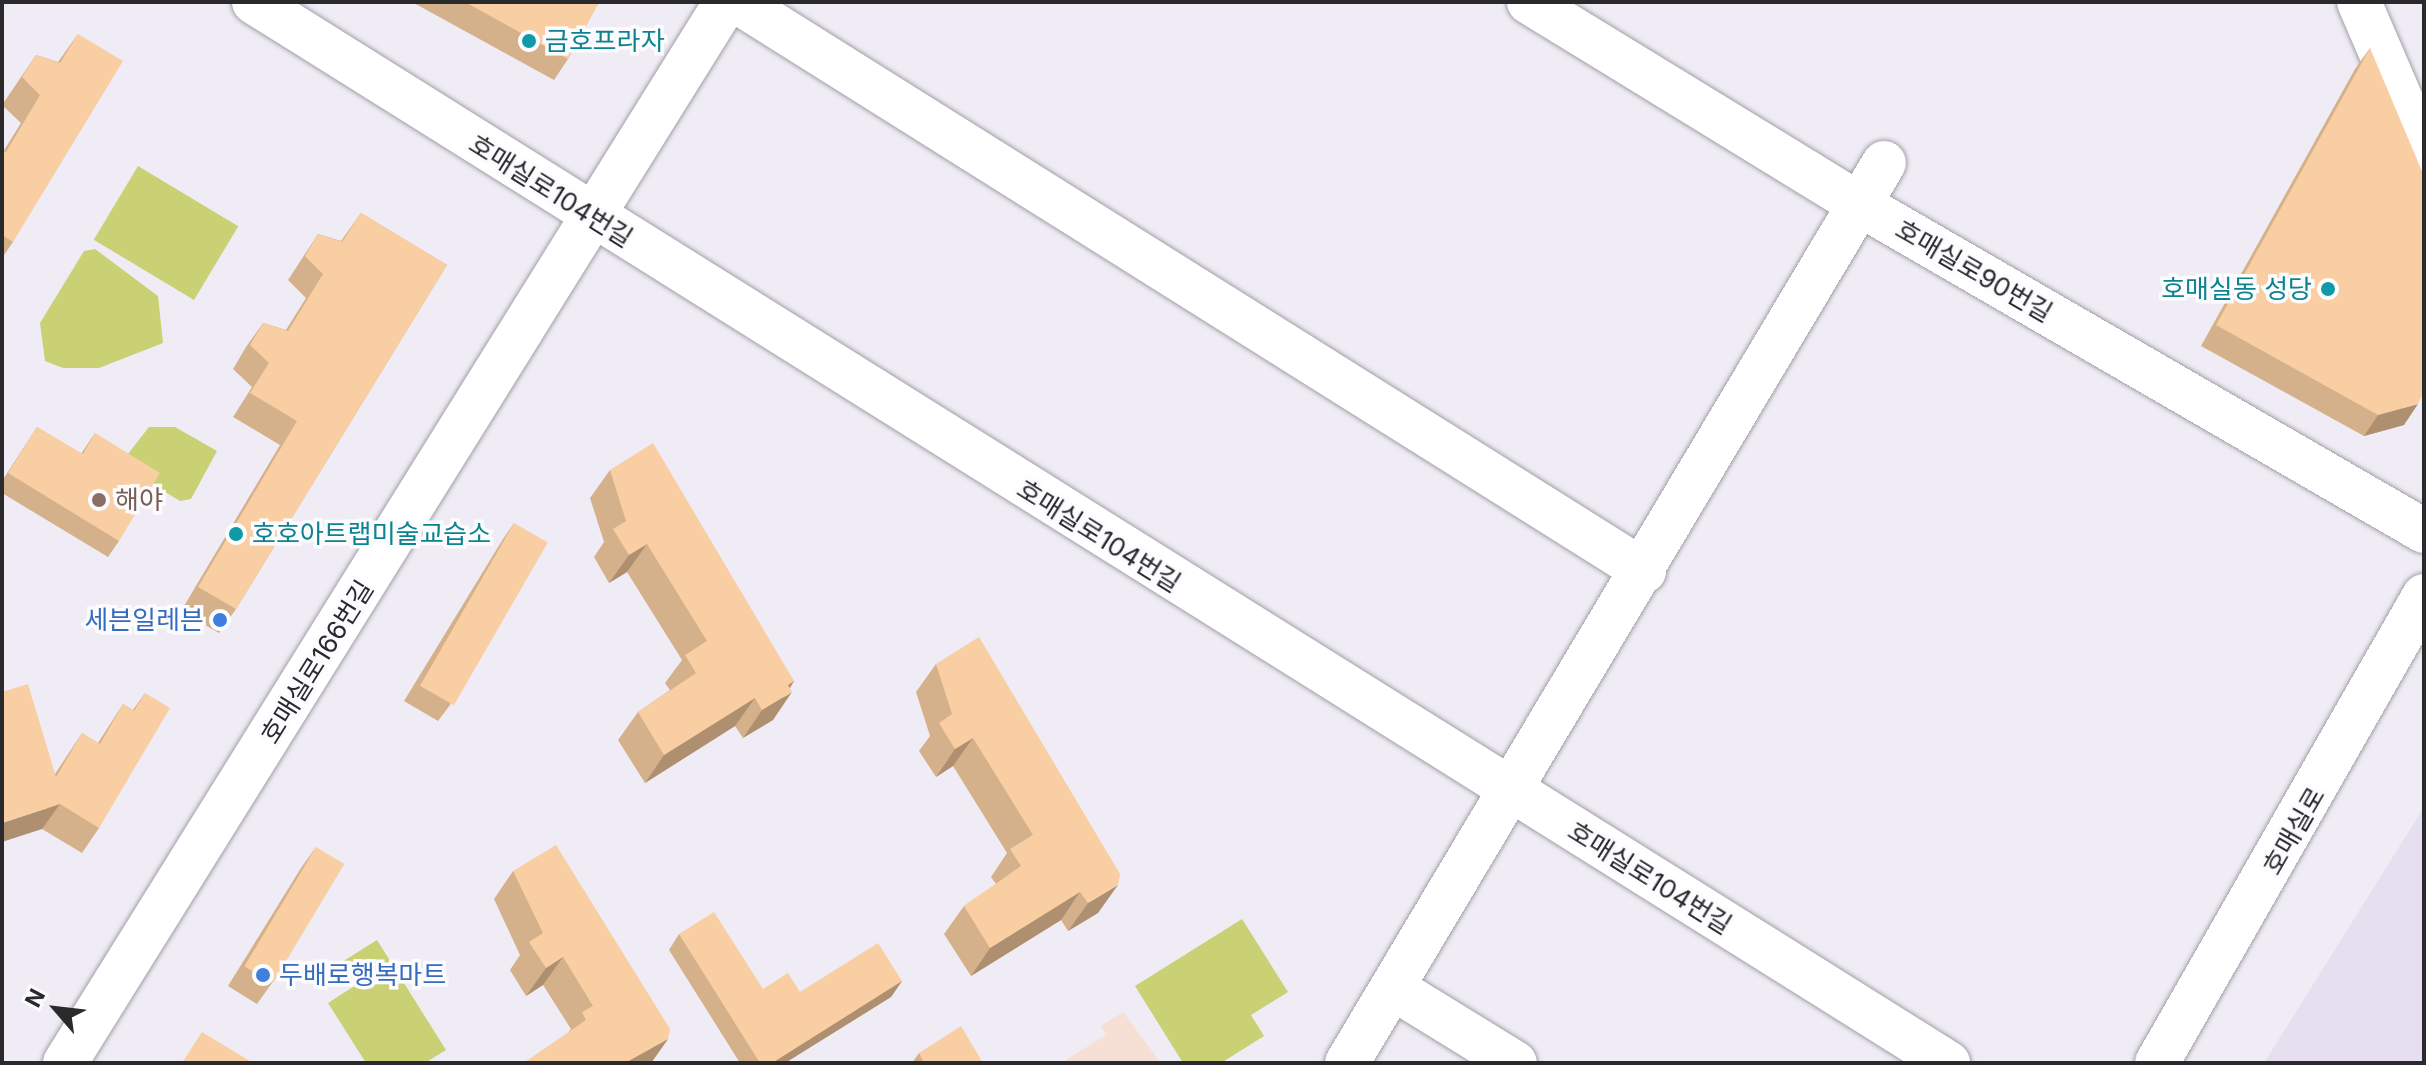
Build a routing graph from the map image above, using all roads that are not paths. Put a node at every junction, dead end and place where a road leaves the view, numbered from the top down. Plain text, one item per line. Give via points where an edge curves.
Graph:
1 (254, 2) edge
2 (726, 2) edge
3 (738, 2) edge
4 (1529, 2) edge
5 (2359, 2) edge
6 (2424, 153) edge
7 (1884, 163) dead end
8 (1859, 204) junction
9 (595, 220) junction
10 (2424, 531) edge
11 (1644, 571) junction
12 (2424, 596) edge
13 (1513, 794) junction
14 (1393, 988) junction
15 (65, 1063) edge
16 (1347, 1063) edge
17 (1515, 1063) edge
18 (1948, 1063) edge
19 (2157, 1063) edge

1 - 9 street, 호매실로104번길
2 - 9 street, 호매실로166번길
3 - 11 street
4 - 8 street, 호매실로90번길
5 - 6 street
7 - 8 street
8 - 10 street, 호매실로90번길
8 - 11 street
9 - 13 street, 호매실로104번길
9 - 15 street, 호매실로166번길
11 - 13 street
12 - 19 street, 호매실로
13 - 14 street
13 - 18 street, 호매실로104번길
14 - 16 street
14 - 17 street

